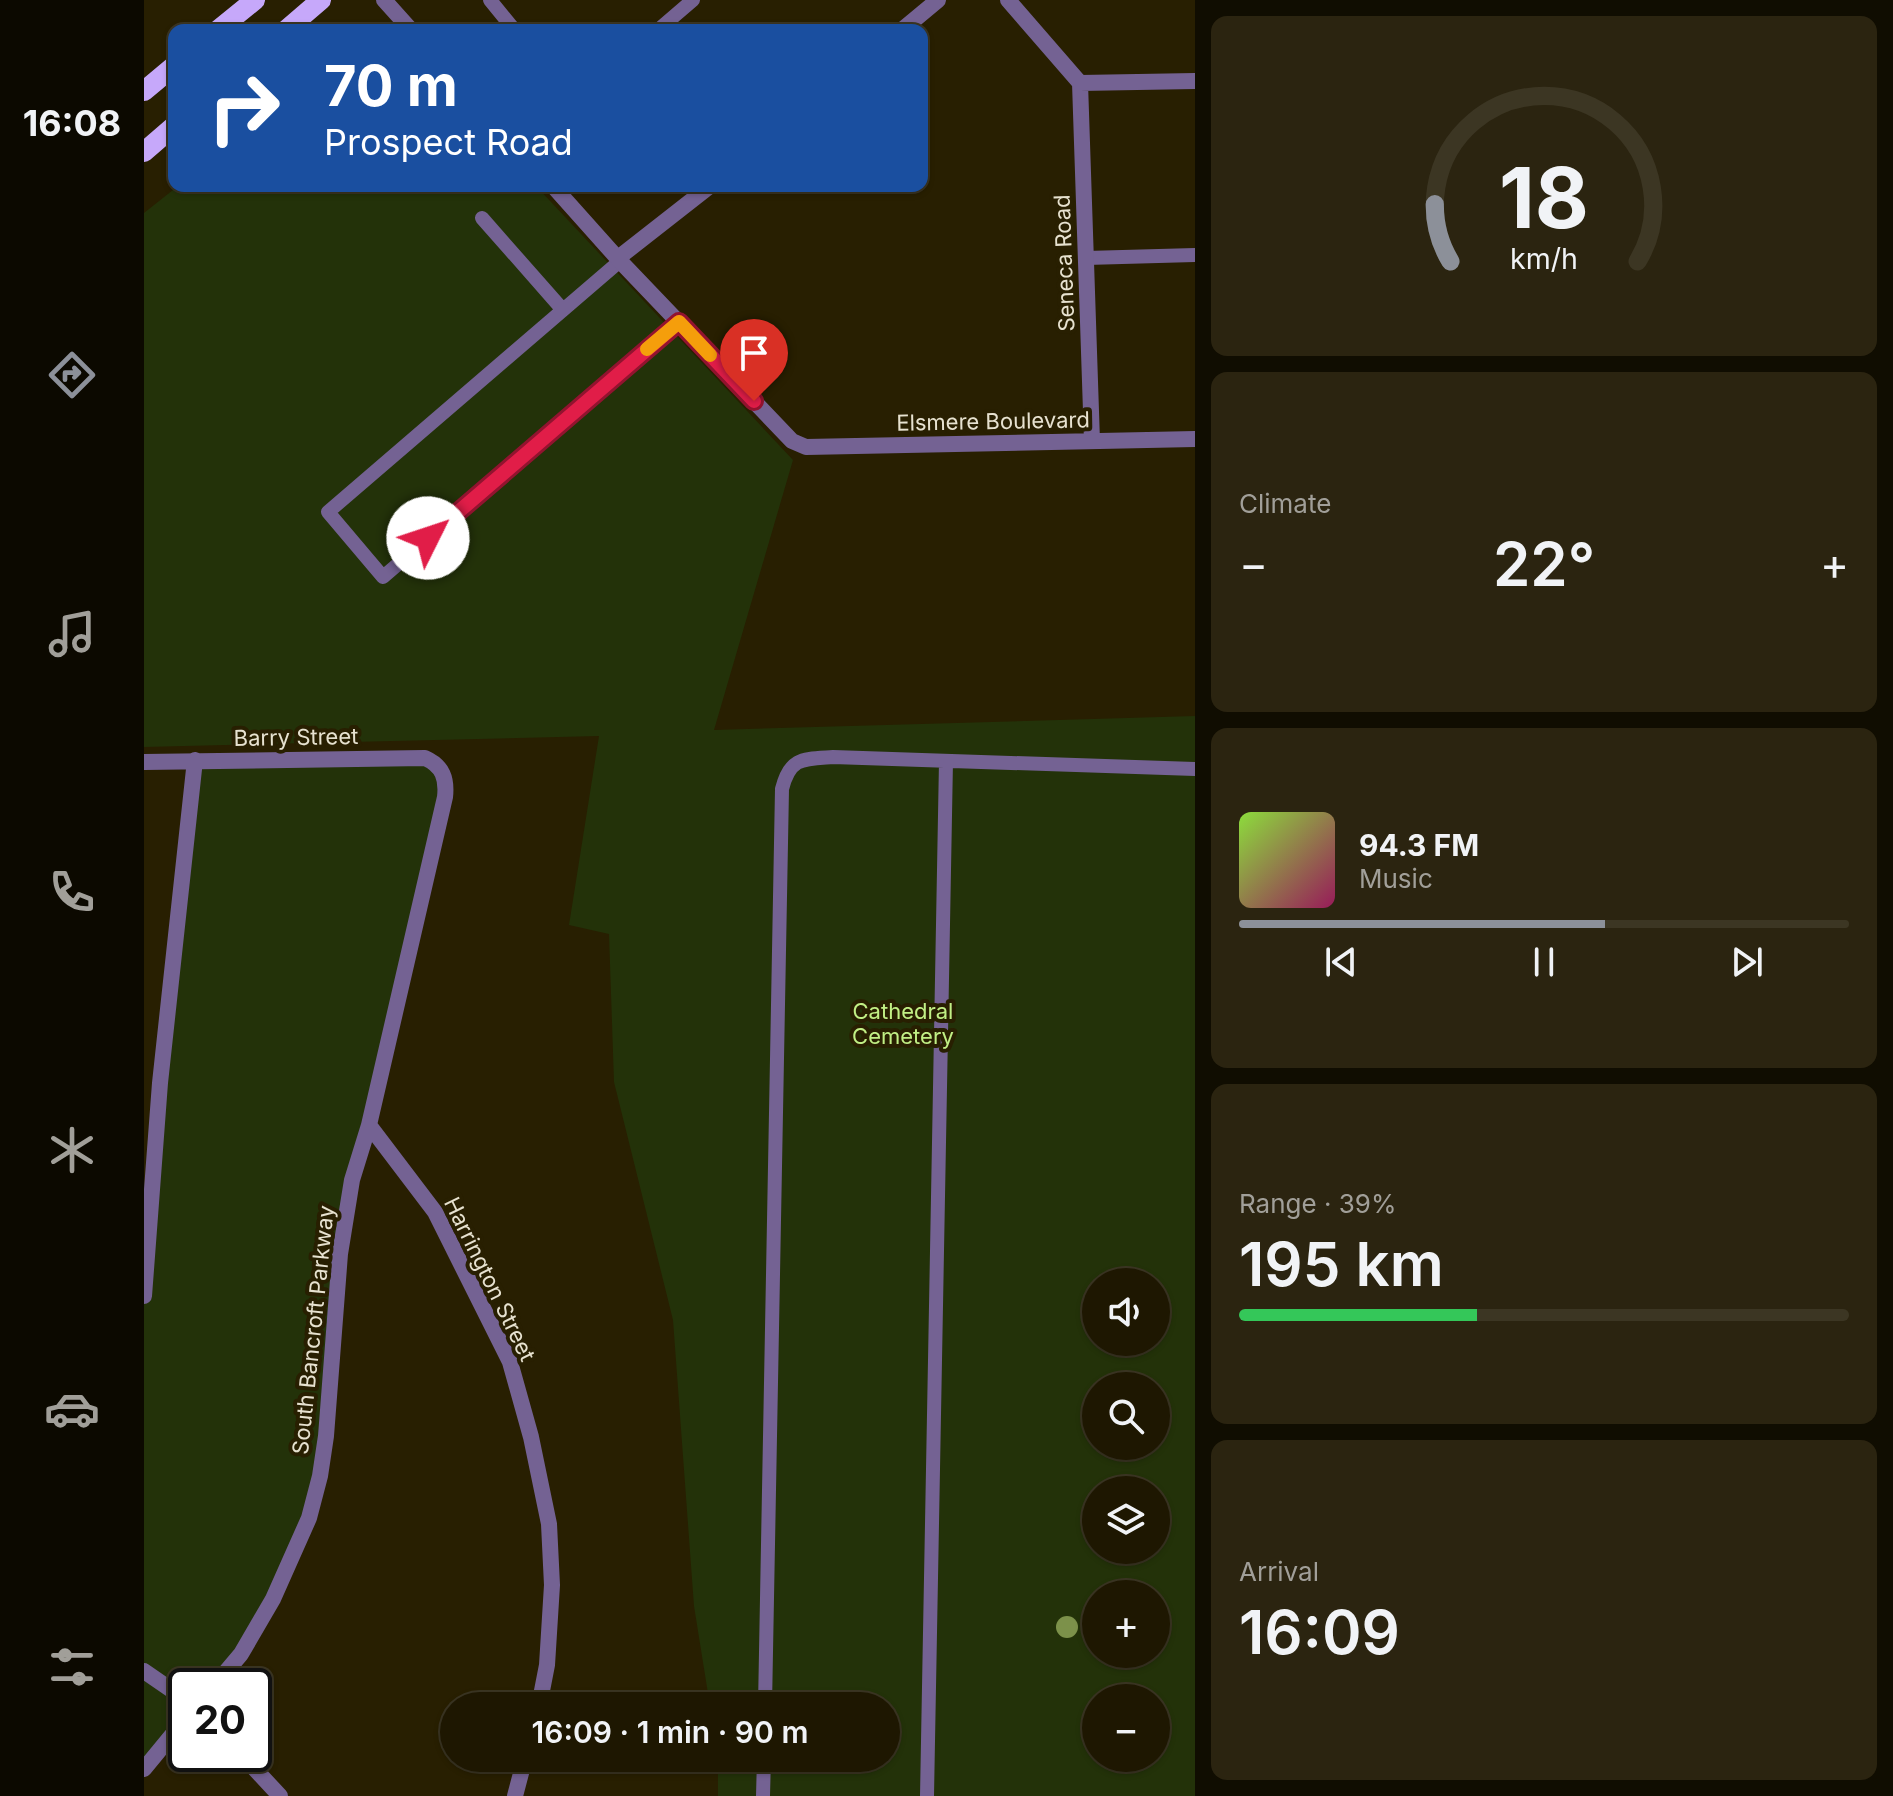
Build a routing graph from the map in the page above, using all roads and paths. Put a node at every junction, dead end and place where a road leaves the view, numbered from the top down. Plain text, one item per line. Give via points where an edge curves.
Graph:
1 (255, 0) edge
2 (321, 0) edge
3 (384, 0) edge
4 (490, 0) edge
5 (693, 0) edge
6 (938, 0) edge
7 (1008, 0) edge
8 (225, 24) edge
9 (293, 24) edge
10 (406, 24) edge
11 (510, 24) edge
12 (665, 24) edge
13 (909, 24) edge
14 (168, 71) edge
15 (1195, 81) edge
16 (1080, 83) junction
17 (144, 91) edge
18 (168, 131) edge
19 (144, 152) edge
20 (558, 192) edge
21 (703, 192) edge
22 (482, 218) dead end
23 (1195, 255) edge
24 (1086, 258) junction
25 (619, 259) junction
26 (563, 310) junction
27 (679, 322) junction
28 (1195, 439) edge
29 (1092, 441) junction
30 (195, 760) junction
31 (946, 761) junction
32 (144, 762) edge
33 (1195, 769) edge
34 (442, 772) joint
35 (152, 1083) edge
36 (369, 1125) junction
37 (144, 1296) edge
38 (229, 1668) edge
39 (144, 1671) edge
40 (168, 1688) edge
41 (542, 1692) edge
42 (765, 1692) edge
43 (168, 1740) edge
44 (144, 1769) edge
45 (258, 1772) edge
46 (521, 1772) edge
47 (764, 1772) edge
48 (280, 1796) edge
49 (515, 1796) edge
50 (763, 1796) edge
51 (927, 1796) edge

1 - 8 main road
2 - 9 main road
3 - 10 street
4 - 11 lane
5 - 12 lane
6 - 13 street
7 - 16 street
14 - 17 main road
15 - 16 street
16 - 24 street, Seneca Road
18 - 19 main road
20 - 25 street
21 - 25 street
22 - 26 lane
23 - 24 lane
24 - 29 street, Seneca Road
25 - 26 lane
25 - 27 street
26 - 27 lane via 328,512 383,577
27 - 29 street, Elsmere Boulevard via 792,441 806,447
28 - 29 street, Elsmere Boulevard
30 - 32 street, Barry Street
30 - 34 street, Barry Street via 425,758
30 - 35 street
31 - 33 lane
31 - 42 lane via 809,759 786,772 782,789
31 - 51 lane
34 - 36 street, South Bancroft Parkway via 445,797
35 - 37 street
36 - 38 street, South Bancroft Parkway via 352,1180 340,1254 320,1476 309,1518 273,1599
36 - 41 street, Harrington Street via 435,1212 510,1362 549,1524 552,1585
39 - 40 street
43 - 44 street
45 - 48 street
46 - 49 street
47 - 50 lane

